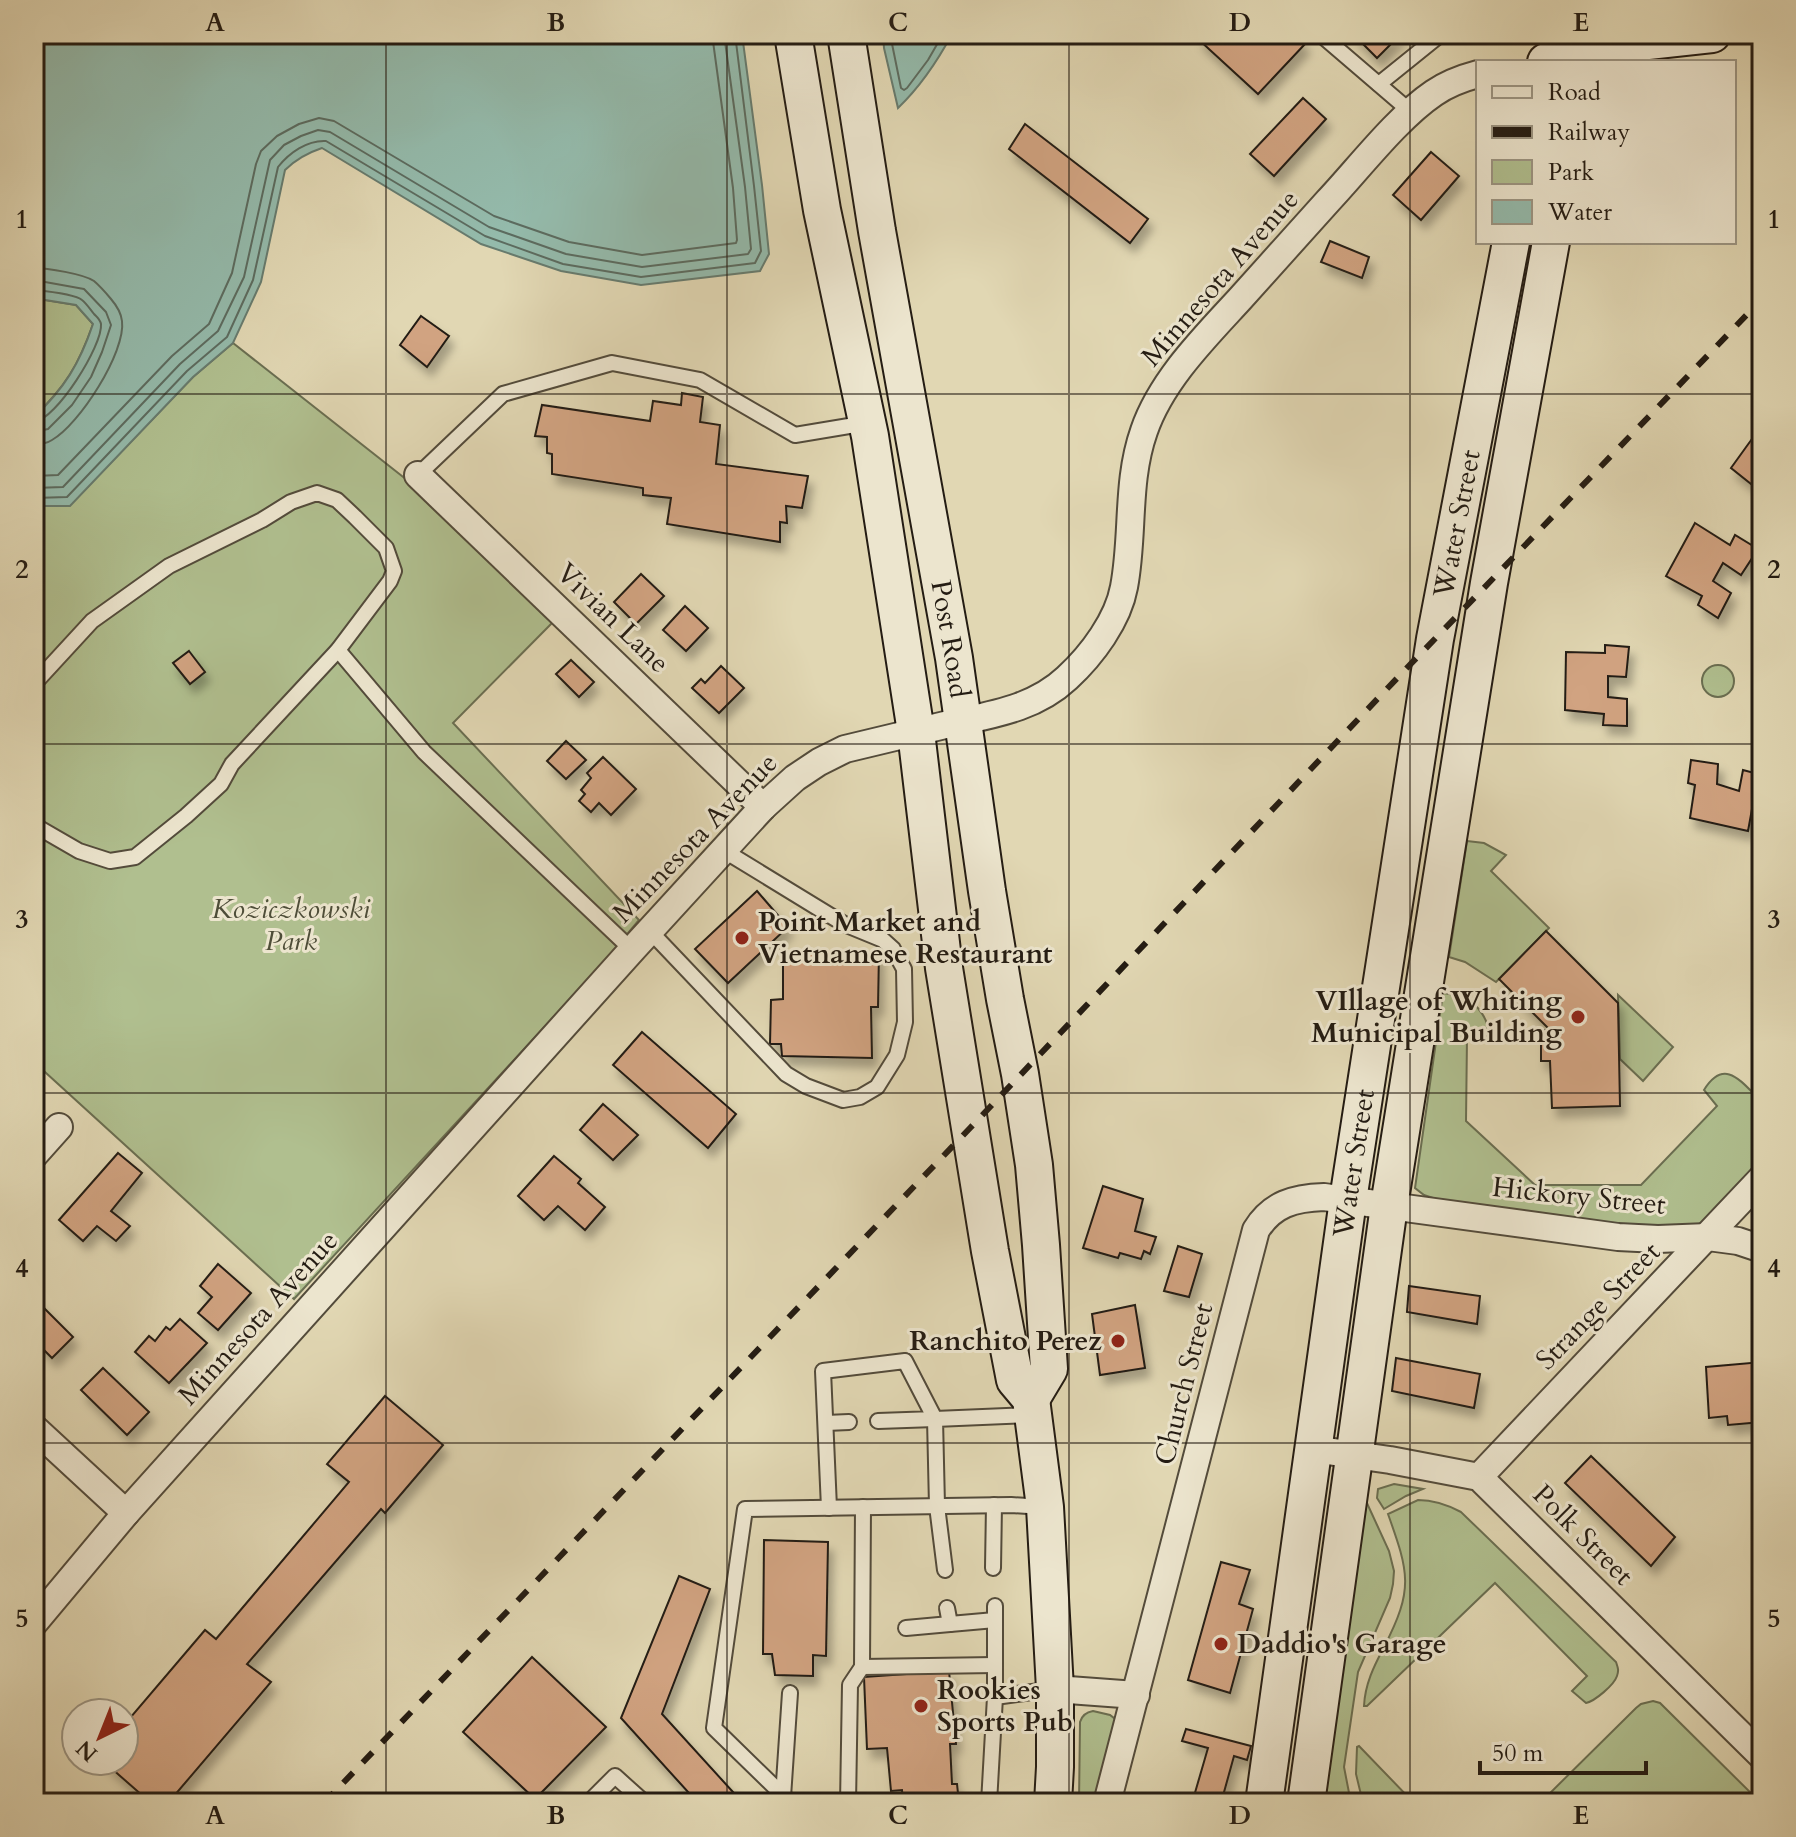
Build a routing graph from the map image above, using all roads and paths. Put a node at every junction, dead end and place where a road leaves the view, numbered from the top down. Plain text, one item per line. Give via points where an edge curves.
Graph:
1 (793, 34) edge
2 (846, 34) edge
3 (1320, 34) edge
4 (1441, 34) edge
5 (1543, 34) edge
6 (1712, 34) edge
7 (1585, 50) edge
8 (1543, 60) edge
9 (1550, 60) edge
10 (1476, 75) edge
11 (1379, 84) junction
12 (1411, 112) junction
13 (1511, 244) edge
14 (1551, 244) edge
15 (868, 423) junction
16 (418, 475) joint
17 (338, 650) junction
18 (34, 684) edge
19 (962, 721) junction
20 (916, 732) junction
21 (763, 807) junction
22 (34, 825) edge
23 (723, 850) junction
24 (649, 930) junction
25 (632, 950) junction
26 (59, 1127) dead end
27 (34, 1155) edge
28 (1762, 1178) edge
29 (1348, 1200) junction
30 (1389, 1206) junction
31 (1708, 1237) junction
32 (1762, 1249) edge
33 (1032, 1407) junction
34 (935, 1419) junction
35 (878, 1421) dead end
36 (849, 1422) dead end
37 (826, 1423) junction
38 (34, 1428) edge
39 (1313, 1449) junction
40 (1354, 1454) junction
41 (1479, 1477) junction
42 (994, 1505) junction
43 (937, 1506) junction
44 (863, 1507) junction
45 (1045, 1507) junction
46 (829, 1508) junction
47 (126, 1513) junction
48 (993, 1568) dead end
49 (945, 1570) dead end
50 (947, 1608) dead end
51 (34, 1623) edge
52 (950, 1624) junction
53 (906, 1628) dead end
54 (995, 1665) junction
55 (862, 1667) junction
56 (1055, 1689) junction
57 (790, 1693) dead end
58 (1136, 1695) junction
59 (995, 1697) junction
60 (1762, 1756) edge
61 (787, 1800) edge
62 (588, 1803) edge
63 (645, 1803) edge
64 (848, 1803) edge
65 (989, 1803) edge
66 (1053, 1803) edge
67 (1107, 1803) edge
68 (1264, 1803) edge
69 (1306, 1803) edge

1 - 15 main road, Post Road via 822,210
2 - 19 main road, Post Road
3 - 11 lane
4 - 11 lane
5 - 8 main road
6 - 7 main road
7 - 9 main road
10 - 12 street, Minnesota Avenue via 1435,92
11 - 12 lane
12 - 19 street, Minnesota Avenue via 1222,318 1155,406 1133,474 1124,589 1110,623 1081,665 1022,707
13 - 29 main road, Water Street via 1435,639
14 - 30 main road, Water Street via 1489,583
15 - 16 lane via 795,435 700,380 612,363 503,394
15 - 20 main road, Post Road
16 - 21 street, Vivian Lane
17 - 18 lane via 394,571 386,548 337,500 317,493 169,566 92,621
17 - 22 lane via 232,764 221,784 135,857 110,861 79,851
17 - 25 lane via 424,752
19 - 20 street, Minnesota Avenue
19 - 33 main road, Post Road via 1034,1165 1049,1369
20 - 21 street, Minnesota Avenue via 845,749 795,778
20 - 33 main road, Post Road via 944,968 990,1251 1015,1380
21 - 23 street, Minnesota Avenue
23 - 24 street, Minnesota Avenue
23 - 24 lane via 893,949 904,969 905,1022 897,1055 877,1087 843,1100 786,1074
24 - 25 street, Minnesota Avenue
25 - 47 street, Minnesota Avenue
26 - 27 street
28 - 31 street, Strange Street
29 - 30 street, Church Street
29 - 39 main road, Water Street
29 - 58 street, Church Street via 1291,1201 1275,1208 1256,1230
30 - 31 street, Hickory Street via 1618,1237
30 - 40 main road, Water Street
31 - 32 street, Hickory Street
31 - 41 street, Strange Street
33 - 34 lane
33 - 45 main road
34 - 35 lane
34 - 37 lane via 905,1361 823,1371
34 - 43 lane
36 - 37 lane
37 - 46 lane
38 - 47 street
39 - 40 street
39 - 68 main road, Water Street
40 - 41 street
40 - 69 main road, Water Street
41 - 60 street, Polk Street
42 - 43 lane
42 - 45 lane
42 - 48 lane
43 - 44 lane
43 - 49 lane
44 - 46 lane
44 - 55 lane
45 - 56 main road
46 - 61 lane via 745,1509 742,1522 714,1728
47 - 51 street, Minnesota Avenue
50 - 52 lane
52 - 53 lane
52 - 54 lane via 995,1613
54 - 55 lane
54 - 59 lane
55 - 64 lane via 850,1685
56 - 58 street
56 - 59 lane
56 - 66 main road
57 - 61 lane
58 - 67 street, Church Street
59 - 65 lane
62 - 63 lane via 615,1776

